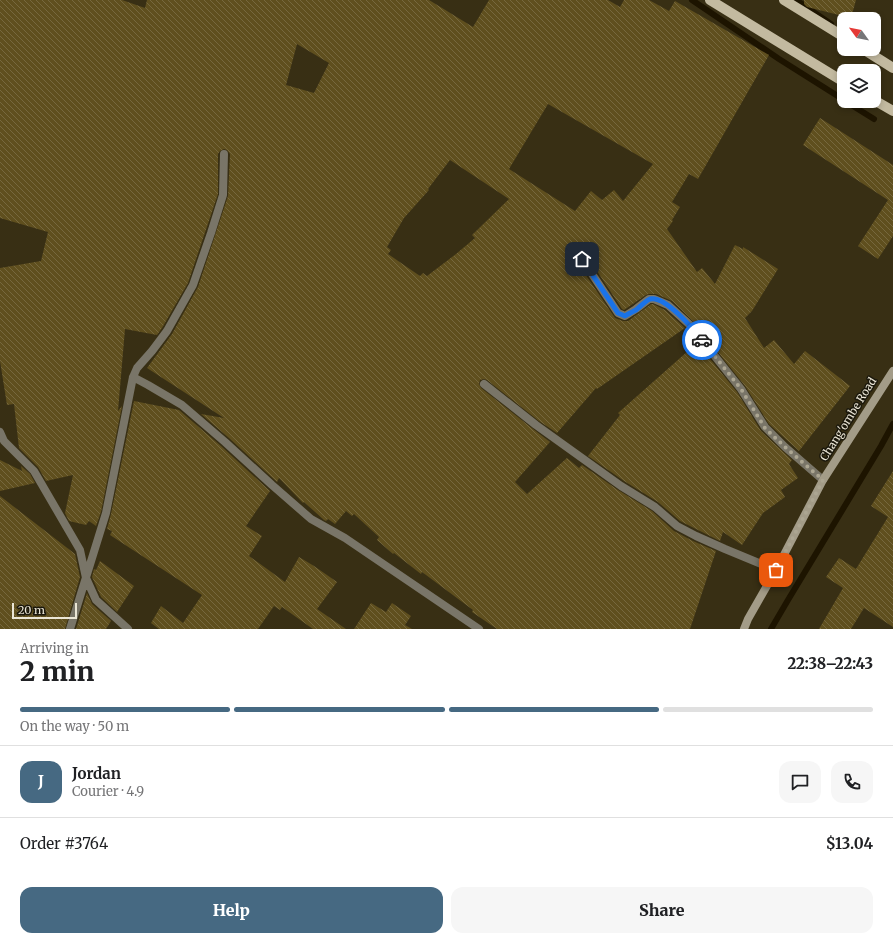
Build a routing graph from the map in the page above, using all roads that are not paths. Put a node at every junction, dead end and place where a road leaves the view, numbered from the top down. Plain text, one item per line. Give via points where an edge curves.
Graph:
1 (710, 0) edge
2 (784, 0) edge
3 (837, 33) edge
4 (874, 56) edge
5 (893, 68) edge
6 (837, 78) edge
7 (881, 104) edge
8 (893, 111) edge
9 (224, 154) dead end
10 (582, 259) dead end
11 (893, 371) edge
12 (133, 377) junction
13 (484, 384) dead end
14 (0, 432) edge
15 (2, 441) edge
16 (823, 480) junction
17 (776, 570) junction
18 (86, 578) junction
19 (70, 629) edge
20 (128, 629) edge
21 (480, 629) edge
22 (744, 629) edge

1 - 6 main road
2 - 3 main road
4 - 5 main road
7 - 8 main road
9 - 12 street via 223,195 193,285 167,331 137,368
10 - 16 street via 618,313 625,316 654,298 668,304 690,325 741,389 765,428
11 - 16 street, Chang'ombe Road
12 - 18 street via 106,513
12 - 21 street via 182,405 311,520 345,538
13 - 17 street via 536,425 655,507 677,526
14 - 15 street
15 - 18 street via 34,471 80,550
16 - 17 street, Chang'ombe Road
17 - 22 street, Chang'ombe Road
18 - 19 street
18 - 20 street via 96,600

